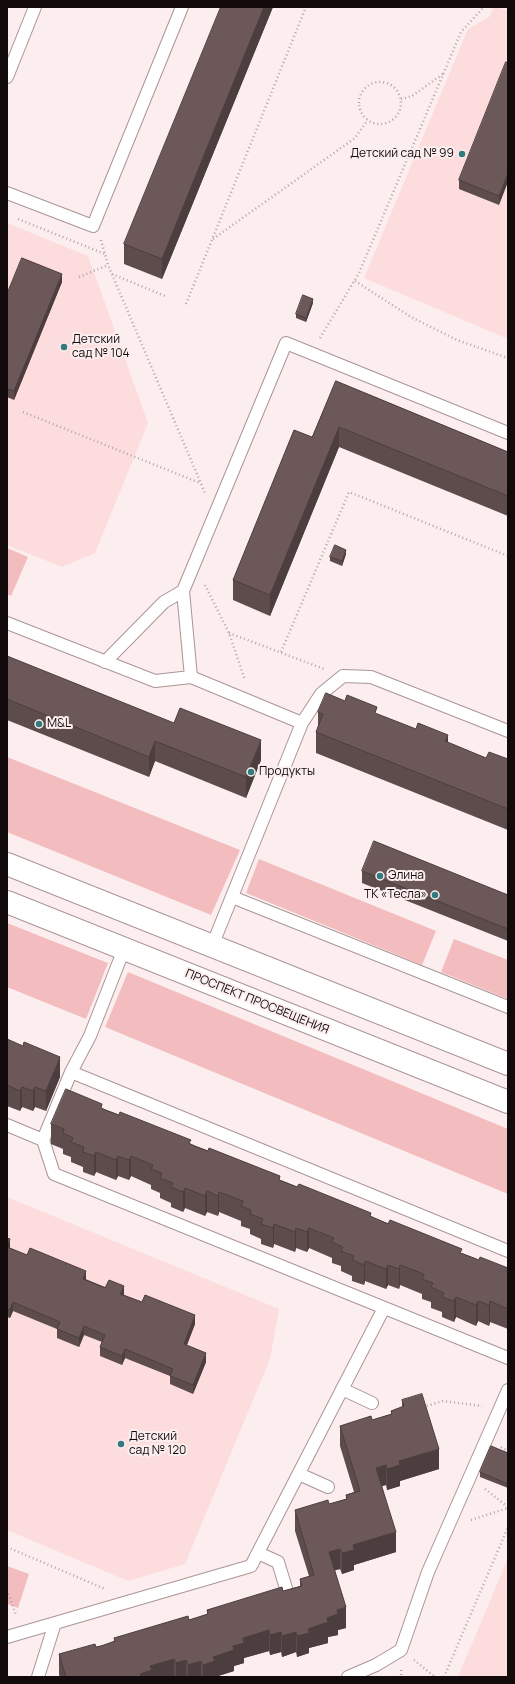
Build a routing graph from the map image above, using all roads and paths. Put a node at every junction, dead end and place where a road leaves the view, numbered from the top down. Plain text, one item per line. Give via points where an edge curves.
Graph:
1 (35, 7) edge
2 (182, 7) edge
3 (306, 7) edge
4 (484, 7) edge
5 (444, 74) junction
6 (7, 77) edge
7 (401, 99) junction
8 (367, 121) junction
9 (7, 193) edge
10 (14, 217) dead end
11 (94, 226) junction
12 (212, 240) junction
13 (105, 254) junction
14 (108, 265) junction
15 (111, 274) junction
16 (79, 277) dead end
17 (355, 281) junction
18 (165, 296) dead end
19 (186, 304) dead end
20 (310, 353) junction
21 (508, 358) edge
22 (23, 412) dead end
23 (508, 433) edge
24 (201, 483) junction
25 (215, 515) junction
26 (508, 556) edge
27 (195, 563) junction
28 (184, 591) junction
29 (7, 623) edge
30 (229, 633) junction
31 (280, 652) junction
32 (105, 662) junction
33 (343, 676) junction
34 (191, 678) junction
35 (253, 703) junction
36 (302, 723) junction
37 (508, 731) edge
38 (7, 864) edge
39 (232, 897) junction
40 (7, 902) edge
41 (212, 946) junction
42 (124, 949) junction
43 (508, 1008) edge
44 (508, 1064) edge
45 (71, 1072) junction
46 (508, 1102) edge
47 (7, 1125) edge
48 (43, 1140) junction
49 (508, 1250) edge
50 (384, 1308) junction
51 (508, 1358) edge
52 (342, 1389) junction
53 (508, 1390) edge
54 (372, 1403) dead end
55 (421, 1407) edge
56 (500, 1408) junction
57 (299, 1474) junction
58 (470, 1478) junction
59 (328, 1487) dead end
60 (508, 1508) edge
61 (508, 1527) edge
62 (448, 1528) junction
63 (7, 1547) edge
64 (258, 1552) junction
65 (7, 1590) edge
66 (289, 1598) edge
67 (131, 1601) junction
68 (55, 1623) junction
69 (22, 1632) junction
70 (7, 1637) edge
71 (401, 1650) junction
72 (38, 1677) edge
73 (348, 1677) edge
74 (435, 1677) edge
75 (444, 1677) edge

1 - 6 lane
2 - 11 lane
3 - 12 path
4 - 5 path via 461,32
5 - 7 path via 412,96
5 - 17 path
7 - 8 path via 401,110 396,118 387,124
7 - 8 path via 397,90 388,84 378,82 369,85 362,93 359,103
8 - 12 path via 355,138
9 - 11 lane
10 - 13 path
11 - 13 path
12 - 19 path
13 - 14 path
14 - 15 path
14 - 16 path
15 - 18 path
15 - 24 path
17 - 20 path
17 - 21 path via 411,317 457,340
20 - 23 lane
20 - 25 lane via 286,343
22 - 24 path
24 - 25 path
25 - 27 lane
26 - 31 path via 349,492
27 - 28 lane
27 - 30 path
28 - 32 lane via 164,602
28 - 34 lane
29 - 32 lane
30 - 31 path
30 - 35 path
31 - 33 path
32 - 34 lane via 155,681
33 - 36 lane via 321,694
33 - 37 lane via 370,677
34 - 35 lane
35 - 36 lane
36 - 39 lane
38 - 41 main road
39 - 41 lane
39 - 43 lane
40 - 42 main road, ПРОСПЕКТ ПРОСВЕЩЕНИЯ
41 - 44 main road
42 - 45 lane via 90,1036
42 - 46 main road, ПРОСПЕКТ ПРОСВЕЩЕНИЯ
45 - 48 lane
45 - 49 lane
47 - 48 lane
48 - 50 lane via 54,1174
50 - 51 lane
50 - 52 lane
52 - 54 lane
52 - 57 lane
53 - 56 lane
55 - 56 path via 443,1401
56 - 58 lane
57 - 59 lane
57 - 64 lane
58 - 60 path
58 - 62 lane
60 - 62 path
61 - 75 path
62 - 71 lane via 428,1572
63 - 67 path
64 - 66 lane via 278,1562
64 - 67 lane via 251,1566
65 - 69 path
67 - 68 lane
68 - 69 lane
68 - 72 lane
69 - 70 lane
71 - 73 lane via 376,1665
71 - 74 path

